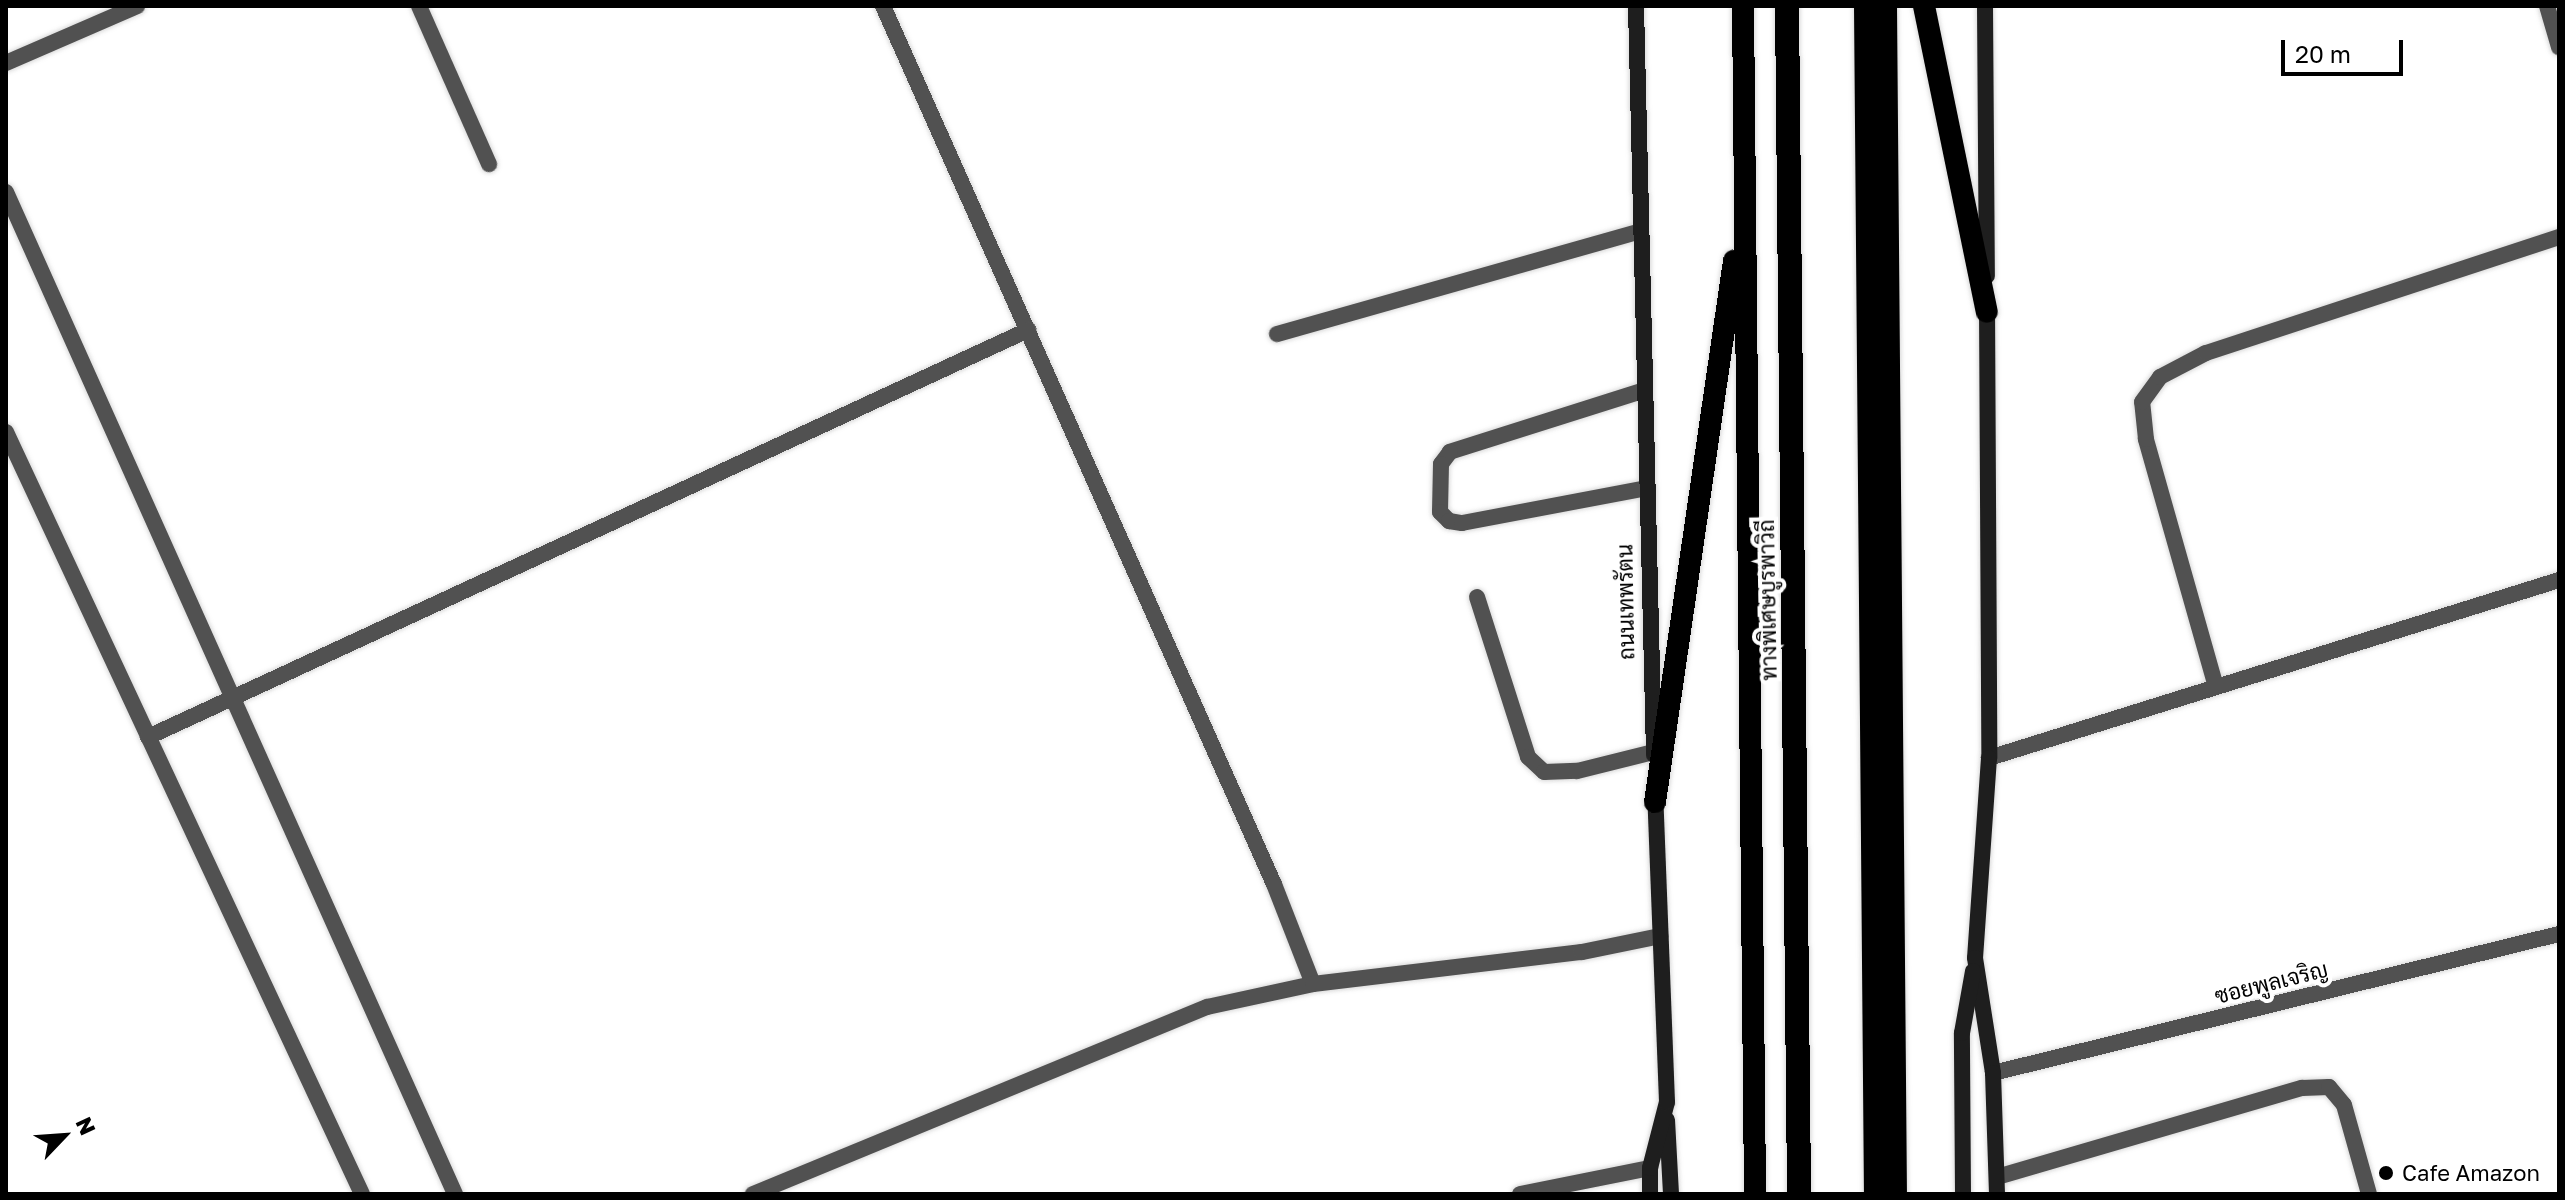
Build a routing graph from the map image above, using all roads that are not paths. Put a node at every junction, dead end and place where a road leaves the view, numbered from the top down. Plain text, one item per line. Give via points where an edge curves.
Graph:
1 (137, 6) edge
2 (419, 6) edge
3 (883, 6) edge
4 (1636, 6) edge
5 (1743, 6) edge
6 (1787, 6) edge
7 (1866, 6) edge
8 (1886, 6) edge
9 (1924, 6) edge
10 (1985, 6) edge
11 (2547, 6) edge
12 (2559, 47) edge
13 (6, 63) edge
14 (489, 164) dead end
15 (1745, 189) junction
16 (8, 201) edge
17 (1641, 231) junction
18 (2559, 237) edge
19 (1987, 312) junction
20 (1028, 330) junction
21 (1277, 334) dead end
22 (1645, 390) junction
23 (6, 432) edge
24 (1648, 488) junction
25 (2559, 580) edge
26 (1477, 597) dead end
27 (2216, 687) junction
28 (233, 697) junction
29 (148, 737) junction
30 (1654, 752) junction
31 (1989, 758) junction
32 (1655, 802) junction
33 (2559, 934) edge
34 (1660, 936) junction
35 (1975, 958) junction
36 (1313, 984) junction
37 (1993, 1073) junction
38 (1667, 1102) junction
39 (1650, 1168) junction
40 (1997, 1186) edge
41 (362, 1194) edge
42 (455, 1194) edge
43 (753, 1194) edge
44 (1520, 1194) edge
45 (1650, 1194) edge
46 (1671, 1194) edge
47 (1755, 1194) edge
48 (1799, 1194) edge
49 (1876, 1194) edge
50 (1896, 1194) edge
51 (1963, 1194) edge
52 (2369, 1194) edge

1 - 13 street
2 - 14 street
3 - 20 street
4 - 17 main road, ถนนเทพรัตน
5 - 15 highway
6 - 48 highway, ทางพิเศษบูรพาวิถี
7 - 49 highway
8 - 50 highway
9 - 19 highway
10 - 19 main road
11 - 12 street
15 - 32 highway
15 - 47 highway
16 - 28 street
17 - 21 street
17 - 22 main road, ถนนเทพรัตน
18 - 27 street via 2206,353 2160,377 2142,402 2146,439
19 - 31 main road
20 - 28 street
20 - 36 street via 1274,884
22 - 24 main road, ถนนเทพรัตน
22 - 24 street via 1450,452 1441,464 1440,512 1449,521 1462,523
23 - 29 street
24 - 30 main road, ถนนเทพรัตน
25 - 27 street
26 - 30 street via 1528,757 1544,772 1577,771
27 - 31 street
28 - 29 street
28 - 42 street
29 - 41 street
30 - 32 main road, ถนนเทพรัตน
31 - 35 main road
32 - 34 main road, ถนนเทพรัตน
33 - 37 street, ซอยพูลเจริญ
34 - 36 street via 1582,952
34 - 38 main road, ถนนเทพรัตน
35 - 37 main road
35 - 51 main road via 1962,1033
36 - 43 street via 1207,1007
37 - 40 main road
38 - 39 main road, ถนนเทพรัตน
38 - 46 main road
39 - 44 street
39 - 45 main road, ถนนเทพรัตน
40 - 52 street via 2302,1088 2329,1087 2344,1105

